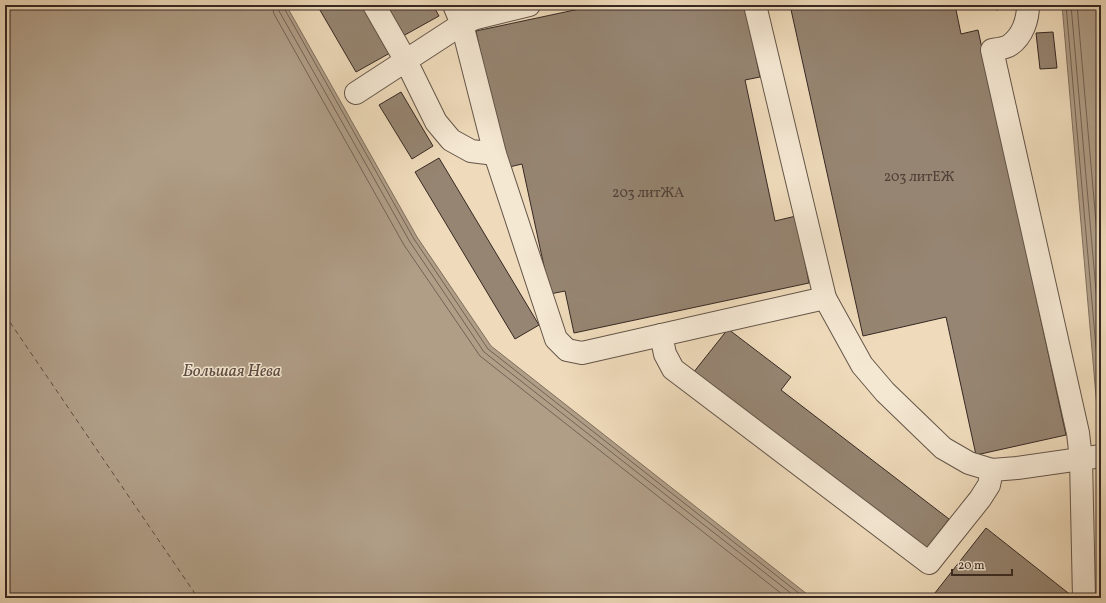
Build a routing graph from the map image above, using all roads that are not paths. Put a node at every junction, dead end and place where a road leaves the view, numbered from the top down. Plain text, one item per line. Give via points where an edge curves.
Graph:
1 (374, 5) edge
2 (529, 5) edge
3 (755, 5) edge
4 (1028, 5) edge
5 (458, 15) edge
6 (406, 61) junction
7 (356, 93) dead end
8 (495, 154) junction
9 (825, 298) junction
10 (661, 335) junction
11 (1093, 457) edge
12 (992, 470) junction
13 (1084, 598) edge

1 - 6 lane
2 - 5 lane via 476,18
3 - 9 lane
4 - 11 lane via 1028,16 1020,35 1010,45 992,50 1078,433
5 - 6 lane
5 - 8 lane
6 - 7 lane
6 - 8 lane via 436,122 451,140 471,151
8 - 10 lane via 556,338 567,350 582,353
9 - 10 lane
9 - 12 lane via 862,365 885,392 943,448 969,463
10 - 12 lane via 665,354 673,369 929,563 980,499 989,485
11 - 12 lane
11 - 13 lane

